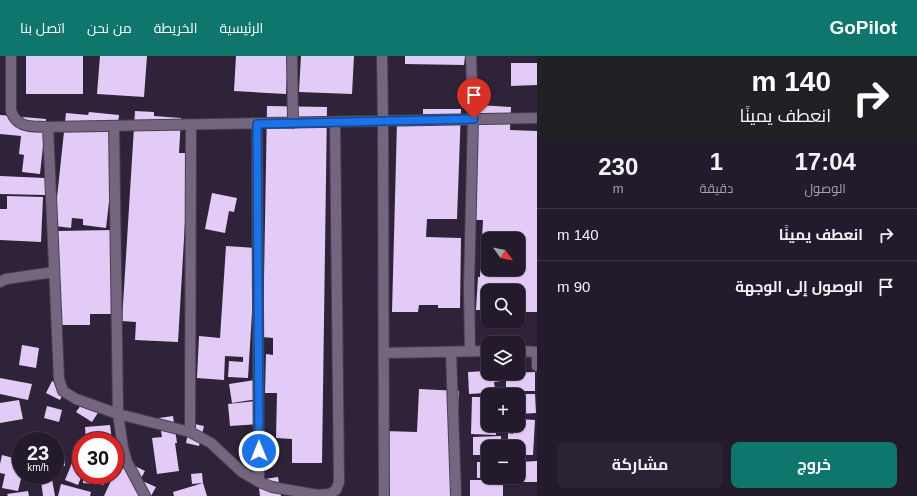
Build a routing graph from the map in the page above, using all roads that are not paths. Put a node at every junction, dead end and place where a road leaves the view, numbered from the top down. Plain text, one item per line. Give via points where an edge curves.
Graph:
1 (11, 56) edge
2 (292, 56) edge
3 (382, 56) edge
4 (471, 56) edge
5 (537, 118) edge
6 (474, 119) junction
7 (335, 122) junction
8 (383, 122) junction
9 (293, 123) junction
10 (257, 124) junction
11 (191, 125) junction
12 (114, 126) junction
13 (48, 128) junction
14 (54, 272) junction
15 (0, 282) edge
16 (470, 351) junction
17 (481, 351) edge
18 (525, 351) edge
19 (451, 352) junction
20 (537, 352) edge
21 (384, 353) junction
22 (537, 366) edge
23 (118, 414) junction
24 (190, 432) junction
25 (259, 482) junction
26 (309, 495) edge
27 (145, 496) edge
28 (384, 496) edge
29 (456, 496) edge

1 - 13 street via 11,111 15,120 21,125
2 - 9 street
3 - 8 street
4 - 6 street
5 - 6 street
6 - 8 street
6 - 16 street via 469,286
7 - 8 street
7 - 9 street
7 - 26 street via 339,482 336,490 330,494
8 - 21 street
9 - 10 street
10 - 11 street
10 - 25 street
11 - 12 street
11 - 24 street
12 - 13 street
12 - 23 street
13 - 14 street
14 - 15 street
14 - 23 street via 59,379 64,391 76,400
16 - 17 street
16 - 19 street
18 - 20 street
19 - 21 street
19 - 29 street
20 - 22 street
21 - 28 street
23 - 24 street
23 - 27 street via 127,462
24 - 25 street via 211,443 242,472
25 - 26 street

